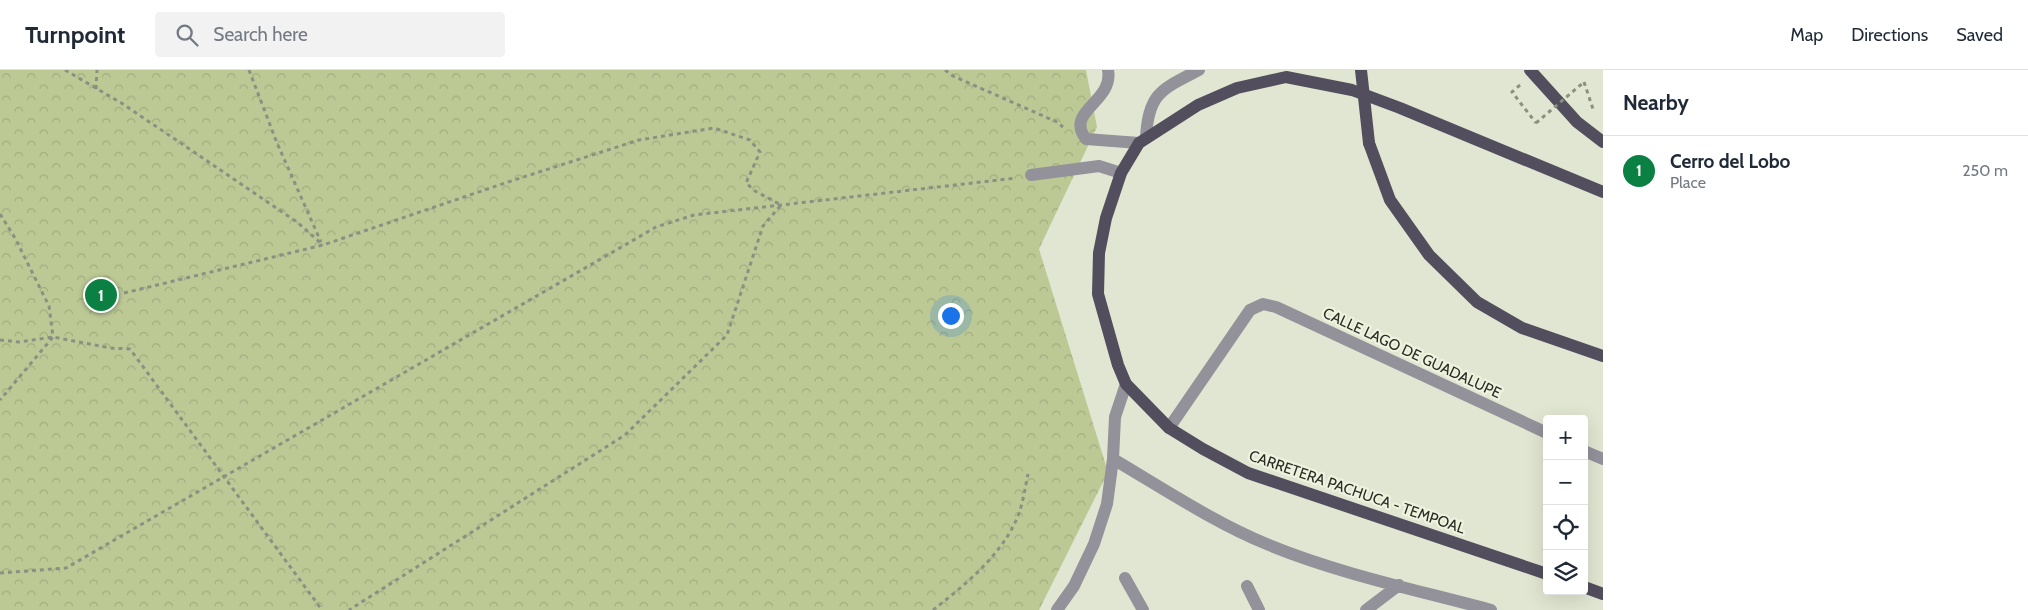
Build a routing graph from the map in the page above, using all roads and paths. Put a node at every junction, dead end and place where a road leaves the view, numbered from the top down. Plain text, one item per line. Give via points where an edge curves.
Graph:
1 (65, 70) edge
2 (97, 70) edge
3 (249, 70) edge
4 (945, 70) edge
5 (1108, 70) edge
6 (1199, 70) edge
7 (1361, 70) edge
8 (1530, 70) edge
9 (1584, 82) dead end
10 (96, 88) junction
11 (1512, 92) dead end
12 (1064, 128) dead end
13 (1143, 140) junction
14 (1603, 142) edge
15 (1121, 173) junction
16 (1031, 175) joint
17 (1603, 192) edge
18 (781, 205) junction
19 (0, 214) edge
20 (323, 245) junction
21 (124, 293) dead end
22 (53, 337) junction
23 (0, 340) edge
24 (1603, 356) edge
25 (1126, 384) junction
26 (0, 400) edge
27 (1169, 428) junction
28 (1543, 432) edge
29 (1588, 453) edge
30 (1603, 459) edge
31 (1113, 460) junction
32 (1028, 474) dead end
33 (224, 476) junction
34 (0, 572) edge
35 (1543, 573) edge
36 (1125, 578) dead end
37 (1400, 585) junction
38 (1247, 586) dead end
39 (1588, 588) edge
40 (1603, 594) edge
41 (322, 610) edge
42 (349, 610) edge
43 (933, 610) edge
44 (1057, 610) edge
45 (1143, 610) edge
46 (1259, 610) edge
47 (1366, 610) edge
48 (1491, 610) edge

1 - 10 path
2 - 10 path
3 - 20 path via 277,143
4 - 12 path
5 - 13 street via 1110,80 1104,92 1086,111 1080,123 1081,133 1086,139
6 - 13 street via 1167,87 1153,101
7 - 24 main road, bridge via 1368,143 1390,200 1429,255 1477,302 1522,328
8 - 14 main road via 1577,122
9 - 11 path, bridge via 1536,122
10 - 20 path via 297,222
13 - 15 main road, CARRETERA PACHUCA - TEMPOAL
13 - 17 main road, CARRETERA PACHUCA - TEMPOAL via 1198,105 1237,88 1286,77 1352,90
15 - 16 street via 1099,166
15 - 25 main road, CARRETERA PACHUCA - TEMPOAL via 1106,218 1099,253 1098,294
16 - 18 path
18 - 20 path via 746,183 760,152 750,140 714,128 639,140
18 - 33 path via 694,214 656,227
18 - 42 path via 763,226 727,335 639,421 617,440
19 - 22 path via 49,306
20 - 21 path
22 - 23 path via 19,342
22 - 26 path
22 - 33 path via 130,349
25 - 27 main road, CARRETERA PACHUCA - TEMPOAL
25 - 31 street via 1115,417
27 - 28 street, CALLE LAGO DE GUADALUPE via 1250,310 1262,304 1276,307
27 - 35 main road, CARRETERA PACHUCA - TEMPOAL via 1248,473
29 - 30 street
31 - 37 street via 1268,545
31 - 44 street via 1108,504 1094,544 1074,586
32 - 43 path via 1018,516 997,551 952,596
33 - 34 path via 66,568
33 - 41 path
36 - 45 street
37 - 47 street
37 - 48 street
38 - 46 street
39 - 40 main road

